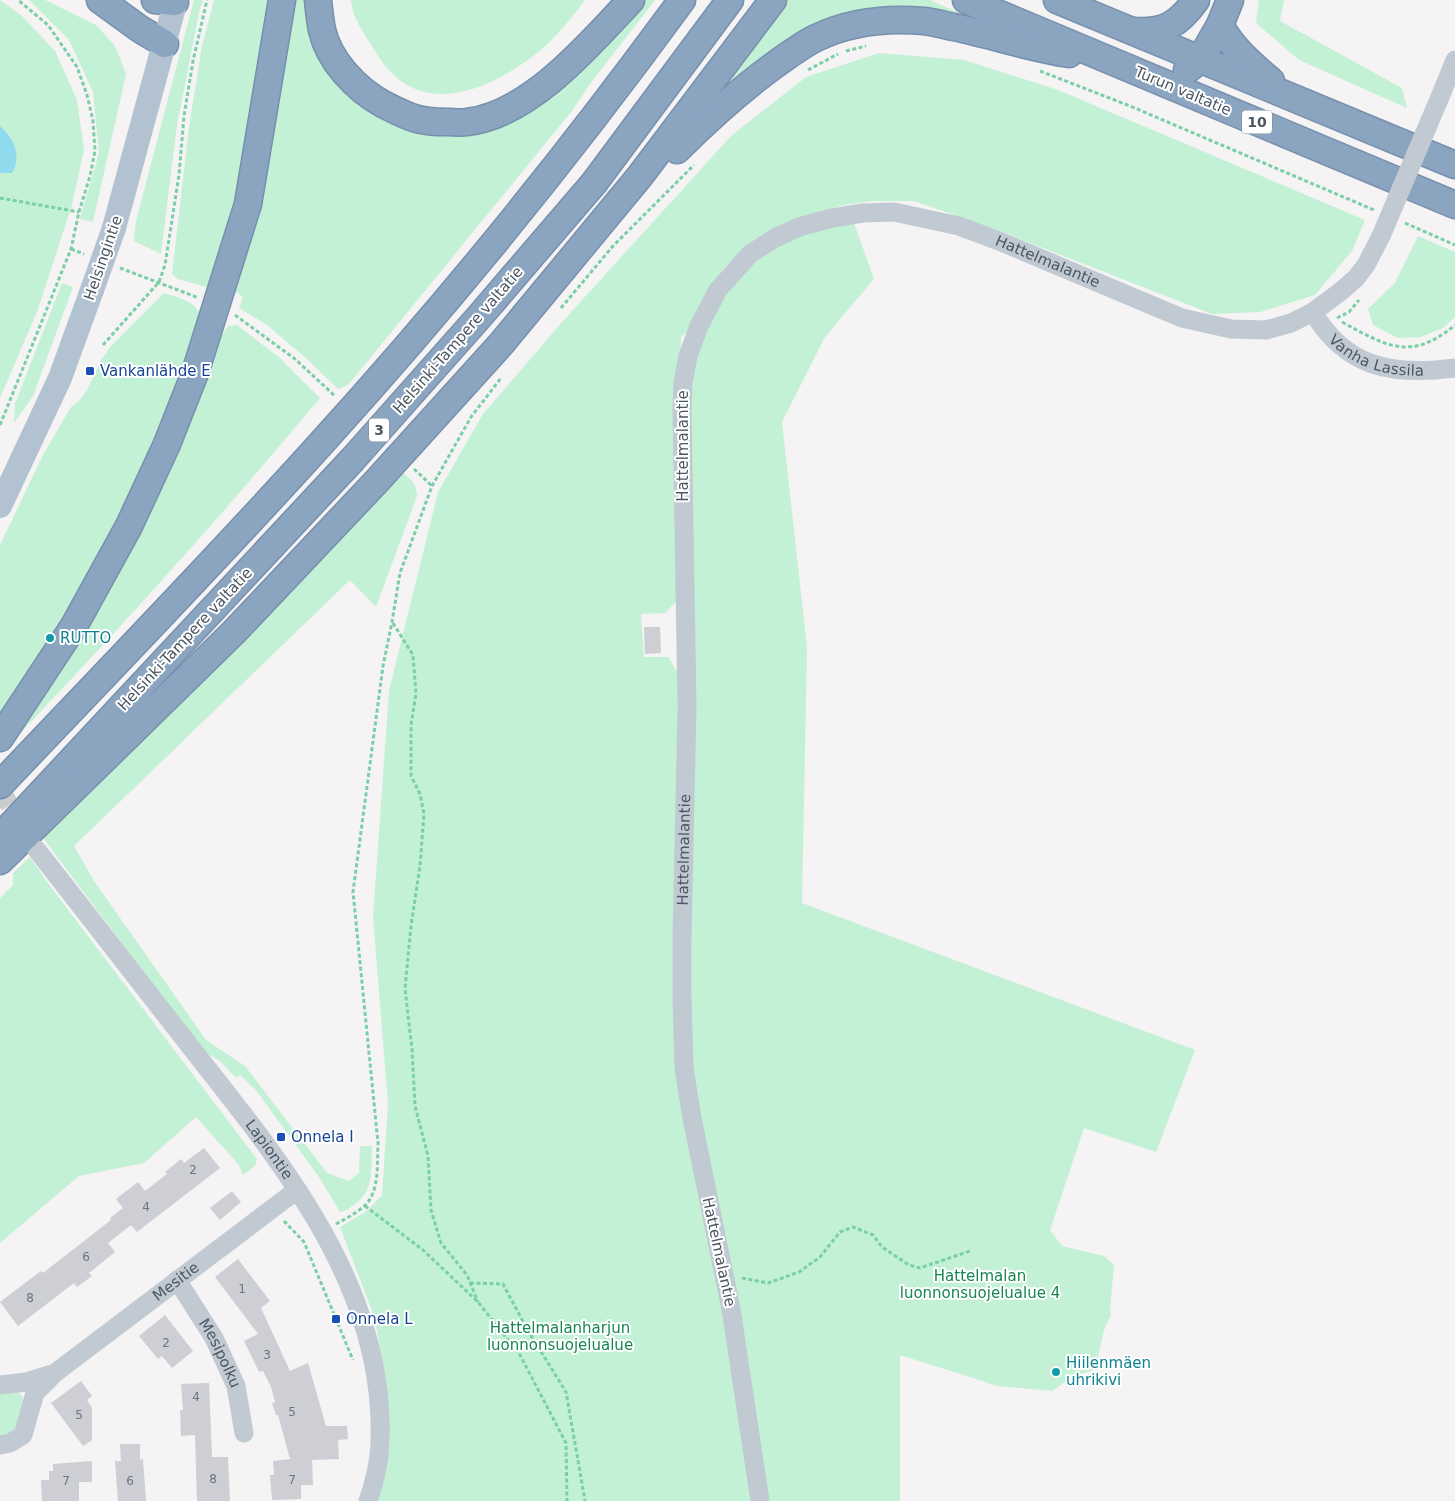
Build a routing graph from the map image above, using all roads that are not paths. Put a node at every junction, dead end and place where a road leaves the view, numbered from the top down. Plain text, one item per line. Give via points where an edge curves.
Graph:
1 (100, 0) edge
2 (282, 0) edge
3 (318, 0) edge
4 (631, 0) edge
5 (682, 0) edge
6 (730, 0) edge
7 (773, 0) edge
8 (966, 0) edge
9 (1057, 0) edge
10 (1196, 0) edge
11 (1230, 0) edge
12 (169, 1) edge
13 (1220, 25) junction
14 (1131, 31) junction
15 (165, 44) junction
16 (1200, 60) junction
17 (1455, 60) edge
18 (1114, 61) junction
19 (1150, 78) junction
20 (1287, 94) junction
21 (1455, 165) edge
22 (640, 176) junction
23 (1455, 204) edge
24 (1313, 312) junction
25 (1455, 368) edge
26 (0, 506) edge
27 (0, 738) edge
28 (0, 785) edge
29 (0, 837) edge
30 (36, 850) dead end
31 (0, 861) edge
32 (297, 1190) junction
33 (177, 1280) junction
34 (55, 1373) junction
35 (0, 1384) edge
36 (244, 1433) dead end
37 (0, 1445) edge
38 (368, 1501) edge
39 (760, 1501) edge

1 - 15 highway
2 - 27 highway via 248,204 196,373 129,526 74,626
3 - 4 highway via 322,31 329,48 353,82 375,100 415,118 467,122 496,114 533,95 566,68
5 - 28 highway, 3 via 562,158 451,294 328,436
6 - 29 highway, Helsinki-Tampere valtatie / 3 via 594,183 472,325 353,460
7 - 22 highway
8 - 18 highway, Turun valtatie / 10
9 - 14 highway, 10
10 - 14 highway via 1187,13 1166,28
11 - 13 highway
12 - 15 main road, Helsingintie
13 - 16 highway
13 - 20 highway via 1232,45
14 - 16 highway, 10
15 - 26 main road, Helsingintie, bridge via 114,228 92,290 60,378
16 - 19 highway via 1177,75
16 - 20 highway, 10
17 - 24 street, Hattelmalantie, bridge via 1366,265 1356,278
18 - 19 highway, Turun valtatie / 10
18 - 22 highway via 1044,51 925,21 882,20 850,26 815,38 777,63 723,106 665,163
19 - 23 highway, Turun valtatie / 10
20 - 21 highway, 10
22 - 31 highway via 501,344 376,482 234,632
24 - 25 street, Vanha Lassila via 1342,349 1367,363 1397,370
24 - 39 street, Hattelmalantie via 1266,330 1231,329 1182,318 959,226 894,212 832,218 775,238 750,254 718,290 699,326 688,356 682,409 687,706 682,998 684,1068 739,1360
30 - 32 street, Lapiontie via 260,1136
32 - 33 street, Mesitie
32 - 38 street, Lapiontie via 348,1282 375,1364 381,1445
33 - 34 street, Mesitie
33 - 36 street, Mesipolku via 214,1338 236,1386
34 - 35 street, Mesitie via 26,1382
34 - 37 street, Mesitie via 35,1393 22,1435

